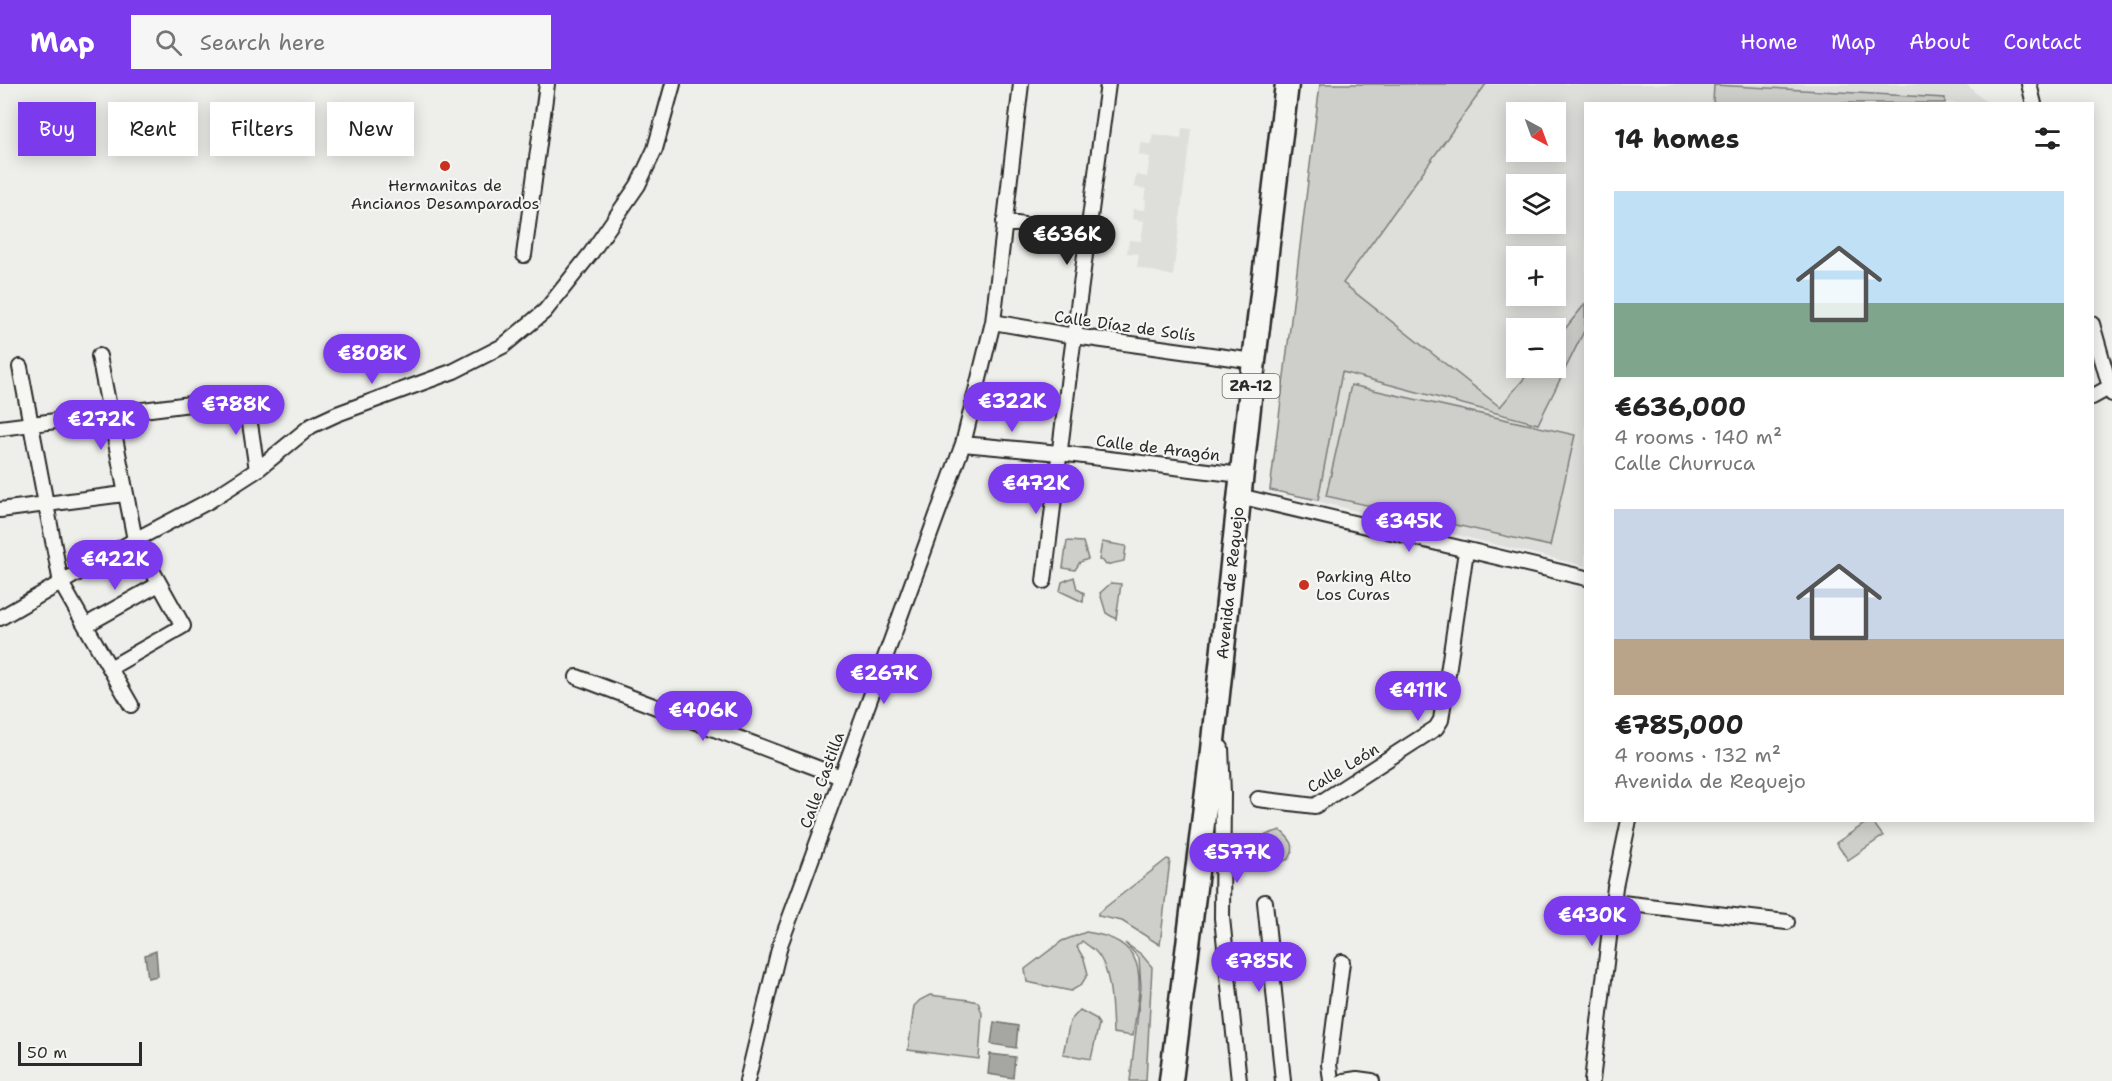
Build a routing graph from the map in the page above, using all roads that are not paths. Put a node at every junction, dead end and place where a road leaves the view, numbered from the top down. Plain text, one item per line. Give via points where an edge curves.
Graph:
1 (547, 84) edge
2 (673, 84) edge
3 (1021, 84) edge
4 (1108, 84) edge
5 (1287, 84) edge
6 (2029, 84) edge
7 (2034, 102) edge
8 (1005, 222) junction
9 (1087, 234) junction
10 (524, 255) dead end
11 (993, 322) junction
12 (2094, 331) edge
13 (1074, 336) junction
14 (99, 356) dead end
15 (1254, 361) junction
16 (20, 367) dead end
17 (2111, 389) edge
18 (2094, 396) edge
19 (110, 414) junction
20 (31, 424) junction
21 (0, 428) edge
22 (963, 444) junction
23 (1059, 453) junction
24 (257, 470) junction
25 (1240, 486) junction
26 (124, 494) junction
27 (46, 504) junction
28 (0, 510) edge
29 (135, 540) junction
30 (1466, 550) junction
31 (1584, 578) edge
32 (1044, 581) dead end
33 (61, 583) junction
34 (159, 584) junction
35 (0, 618) edge
36 (86, 625) junction
37 (110, 668) junction
38 (577, 677) dead end
39 (1218, 689) junction
40 (131, 705) dead end
41 (841, 777) junction
42 (1258, 799) dead end
43 (1629, 822) edge
44 (1265, 902) dead end
45 (1613, 902) junction
46 (1787, 922) dead end
47 (1342, 962) dead end
48 (747, 1081) edge
49 (1171, 1081) edge
50 (1239, 1081) edge
51 (1283, 1081) edge
52 (1331, 1081) edge
53 (1344, 1081) edge
54 (1372, 1081) edge
55 (1592, 1081) edge

1 - 10 street
2 - 24 street via 655,149 638,185 545,311 503,346 454,371 311,426
3 - 8 street, Calle Castilla
4 - 9 street
5 - 15 highway, Avenida de Requejo / ZA-12
6 - 7 street
8 - 9 street
8 - 11 street, Calle Castilla
9 - 13 street
11 - 13 street, Calle Díaz de Solís
11 - 22 street, Calle Castilla
12 - 17 street
13 - 15 street, Calle Díaz de Solís
13 - 23 street
14 - 19 street
15 - 25 highway, Avenida de Requejo / ZA-12
16 - 20 street
17 - 18 street
19 - 20 street
19 - 24 street via 246,397
19 - 26 street
20 - 21 street
20 - 27 street
22 - 23 street, Calle de Aragón
22 - 41 street, Calle Castilla
23 - 25 street, Calle de Aragón
23 - 32 street
24 - 29 street via 209,501
25 - 30 street, Calle de Aragón
25 - 39 highway, Avenida de Requejo / ZA-12
26 - 27 street
26 - 29 street
27 - 28 street
27 - 33 street
29 - 33 street
29 - 34 street
30 - 31 street, Calle de Aragón
30 - 42 street, Calle León via 1441,720 1436,728 1315,807
33 - 35 street
33 - 36 street
34 - 36 street
34 - 37 street via 183,627
36 - 37 street
37 - 40 street
38 - 41 street
39 - 49 highway, Avenida de Requejo / ZA-12
39 - 50 street via 1223,793 1222,918
41 - 48 street, Calle Castilla via 780,945
43 - 45 street
44 - 51 street
45 - 46 street
45 - 55 street
47 - 52 street via 1329,1064
53 - 54 street

